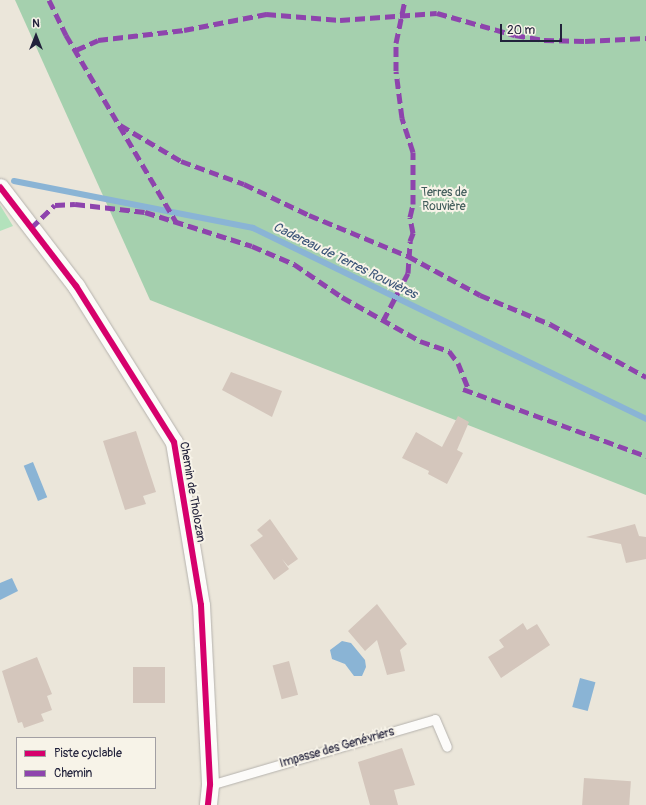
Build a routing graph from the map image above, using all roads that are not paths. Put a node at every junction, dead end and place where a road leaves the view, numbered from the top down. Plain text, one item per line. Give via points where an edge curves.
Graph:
1 (0, 187) edge
2 (447, 747) dead end
3 (210, 785) junction
4 (208, 805) edge

1 - 3 street, Chemin de Tholozan via 76,286 174,442 201,605
2 - 3 lane, Impasse des Genévriers via 435,719
3 - 4 street, Chemin de Tholozan

